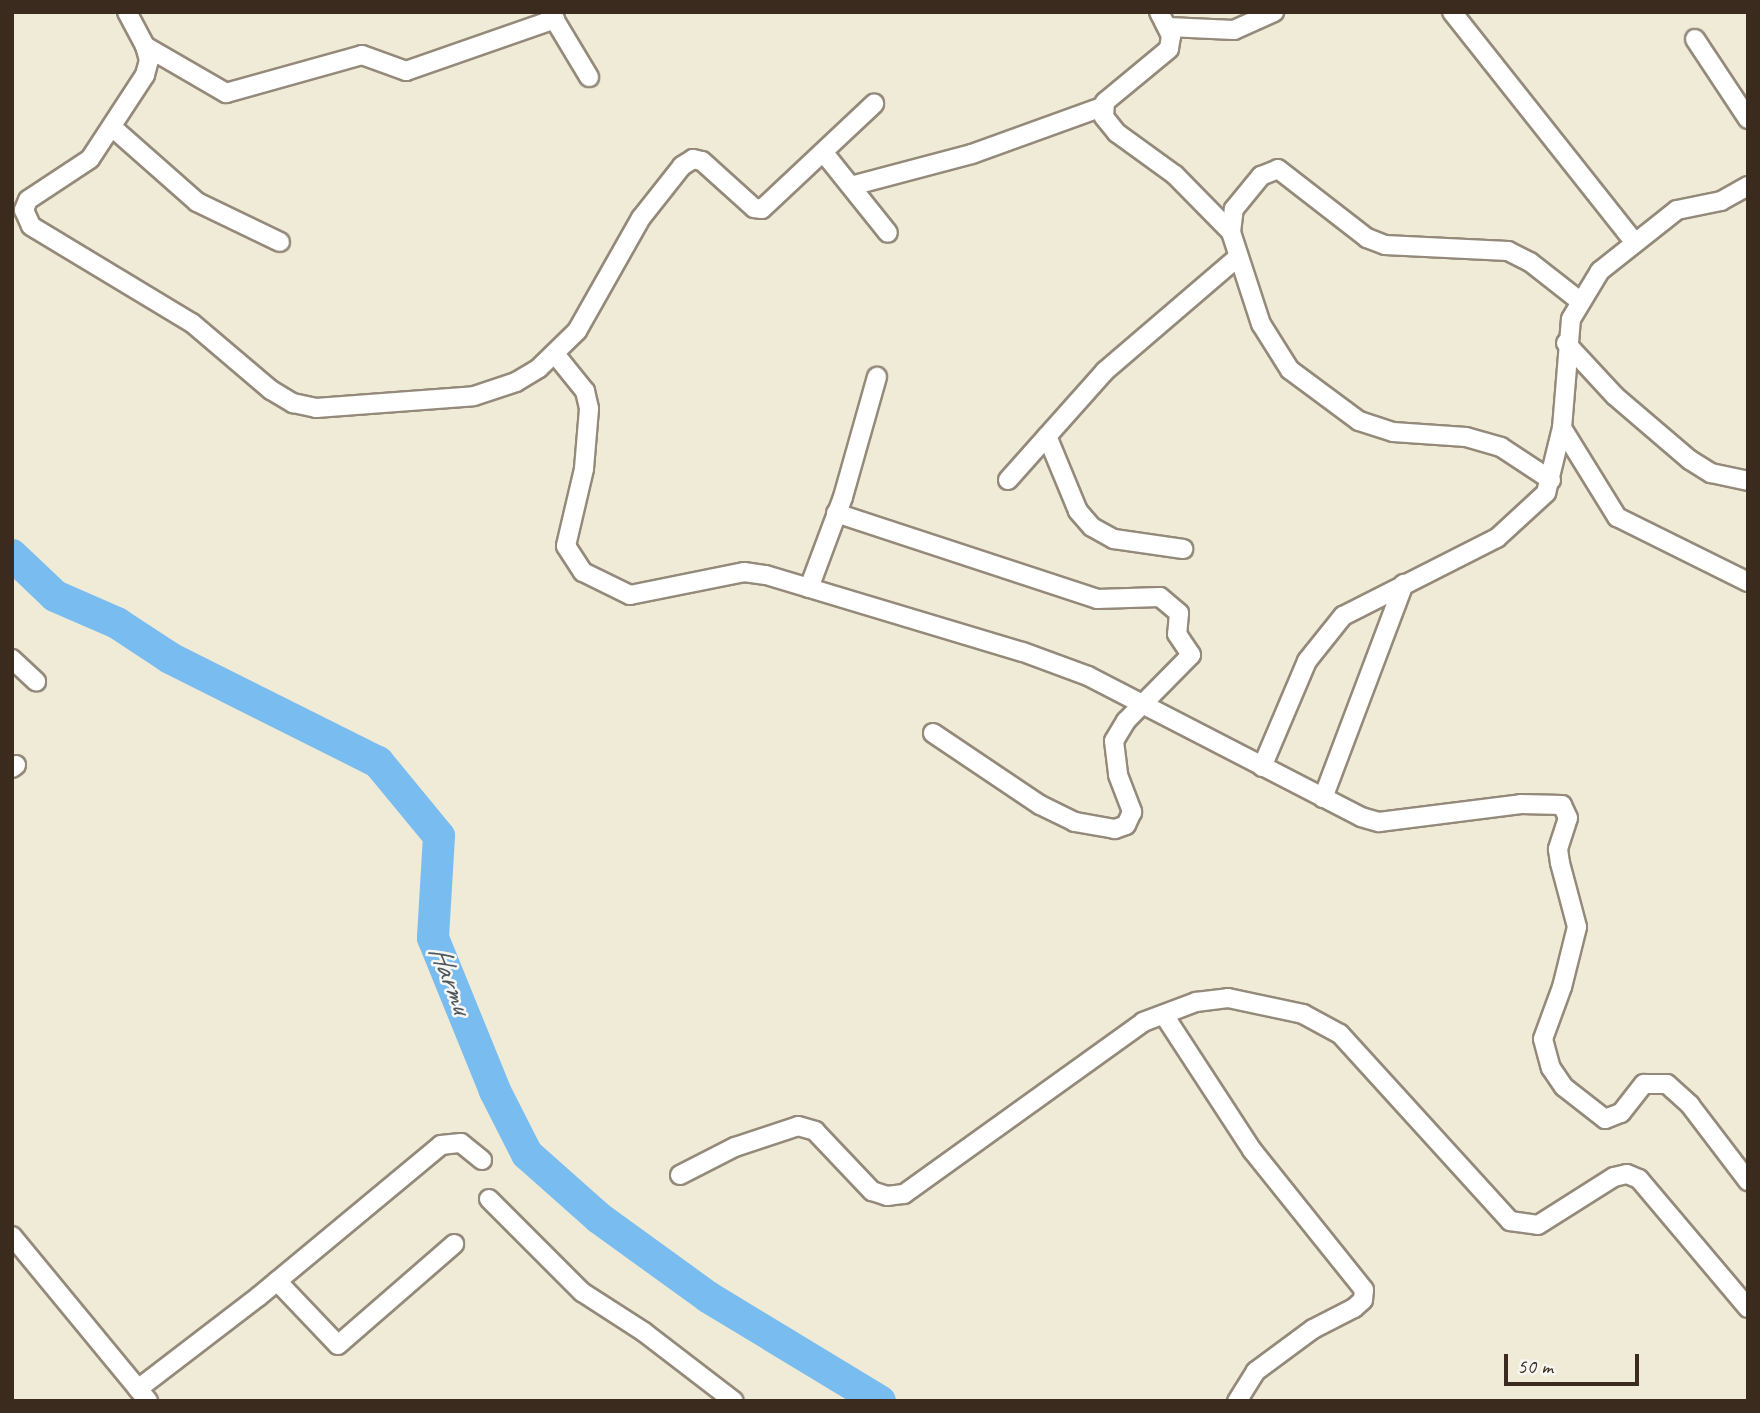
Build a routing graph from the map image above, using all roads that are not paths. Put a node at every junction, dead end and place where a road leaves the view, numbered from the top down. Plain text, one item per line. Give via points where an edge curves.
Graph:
1 (127, 12) edge
2 (1274, 12) edge
3 (1452, 12) edge
4 (552, 16) edge
5 (1163, 20) edge
6 (1695, 39) dead end
7 (145, 46) junction
8 (589, 77) dead end
9 (874, 104) dead end
10 (1102, 107) junction
11 (1748, 119) edge
12 (111, 127) junction
13 (824, 153) junction
14 (851, 186) junction
15 (1748, 186) edge
16 (1231, 232) junction
17 (888, 233) dead end
18 (281, 242) dead end
19 (1634, 242) junction
20 (1238, 257) junction
21 (1580, 301) junction
22 (1566, 342) junction
23 (555, 354) junction
24 (877, 377) dead end
25 (1562, 428) junction
26 (1047, 436) junction
27 (1008, 480) dead end
28 (1551, 481) junction
29 (1748, 481) edge
30 (836, 513) junction
31 (1183, 549) dead end
32 (1748, 582) edge
33 (1404, 584) junction
34 (808, 588) junction
35 (12, 659) edge
36 (36, 681) dead end
37 (1142, 704) junction
38 (933, 733) dead end
39 (1262, 767) junction
40 (1323, 798) junction
41 (1164, 1015) junction
42 (482, 1160) dead end
43 (680, 1175) dead end
44 (1748, 1181) edge
45 (489, 1199) dead end
46 (12, 1236) edge
47 (454, 1244) dead end
48 (277, 1281) junction
49 (1748, 1308) edge
50 (143, 1395) edge
51 (734, 1401) edge
52 (1237, 1401) edge

1 - 7 street
2 - 5 street via 1234,30
3 - 19 street
4 - 7 street via 406,71 362,55 226,93
4 - 8 street
5 - 10 street via 1171,43 1166,52
6 - 11 street
7 - 12 street via 145,75
9 - 13 street
10 - 14 street via 972,154
10 - 16 street via 1117,133 1169,170
12 - 18 street via 197,202
12 - 23 street via 90,159 28,200 24,210 31,226 192,323 293,403 316,408 474,396 516,382
13 - 14 street
13 - 23 street via 762,208 754,208 702,161 693,159 682,166 641,218 577,331
14 - 17 street
15 - 19 street via 1721,201 1677,210
16 - 20 street
16 - 21 street via 1234,209 1261,176 1279,169 1367,238 1385,245 1508,251 1530,262
19 - 21 street via 1600,271
20 - 26 street via 1105,371
20 - 28 street via 1276,353 1290,370 1359,421 1393,432 1466,437 1501,447
21 - 22 street
22 - 25 street
22 - 29 street via 1615,396 1690,460 1711,473
23 - 34 street via 585,391 589,409 584,469 566,546 583,572 638,596 744,572
24 - 30 street
25 - 28 street
25 - 32 street via 1617,517
26 - 27 street
26 - 31 street via 1078,512 1092,527 1114,539
28 - 33 street via 1526,514 1497,538
30 - 34 street
30 - 37 street via 1097,599 1150,596 1168,601 1179,613 1177,635 1191,654
33 - 39 street via 1343,616 1319,642
33 - 40 street
34 - 37 street via 1023,652 1088,676
35 - 36 street
37 - 38 street via 1114,741 1118,775 1132,812 1128,823 1115,829 1075,822 1041,806
37 - 39 street
39 - 40 street
40 - 44 street via 1379,822 1521,804 1562,805 1569,818 1559,856 1577,927 1543,1039 1551,1068 1573,1096 1605,1119 1620,1113 1644,1084 1667,1084 1690,1105
41 - 43 street via 1143,1023 904,1194 887,1196 872,1191 815,1131 798,1126 735,1147
41 - 49 street via 1195,1002 1228,998 1282,1008 1319,1021 1356,1049 1502,1216 1516,1224 1538,1225 1598,1185 1631,1175 1653,1192
41 - 52 street via 1252,1150 1364,1290 1363,1300 1354,1308 1313,1329 1256,1371
42 - 48 street via 461,1143 441,1145
45 - 51 street via 582,1292 644,1332
46 - 50 street
47 - 48 street via 338,1345
48 - 50 street

